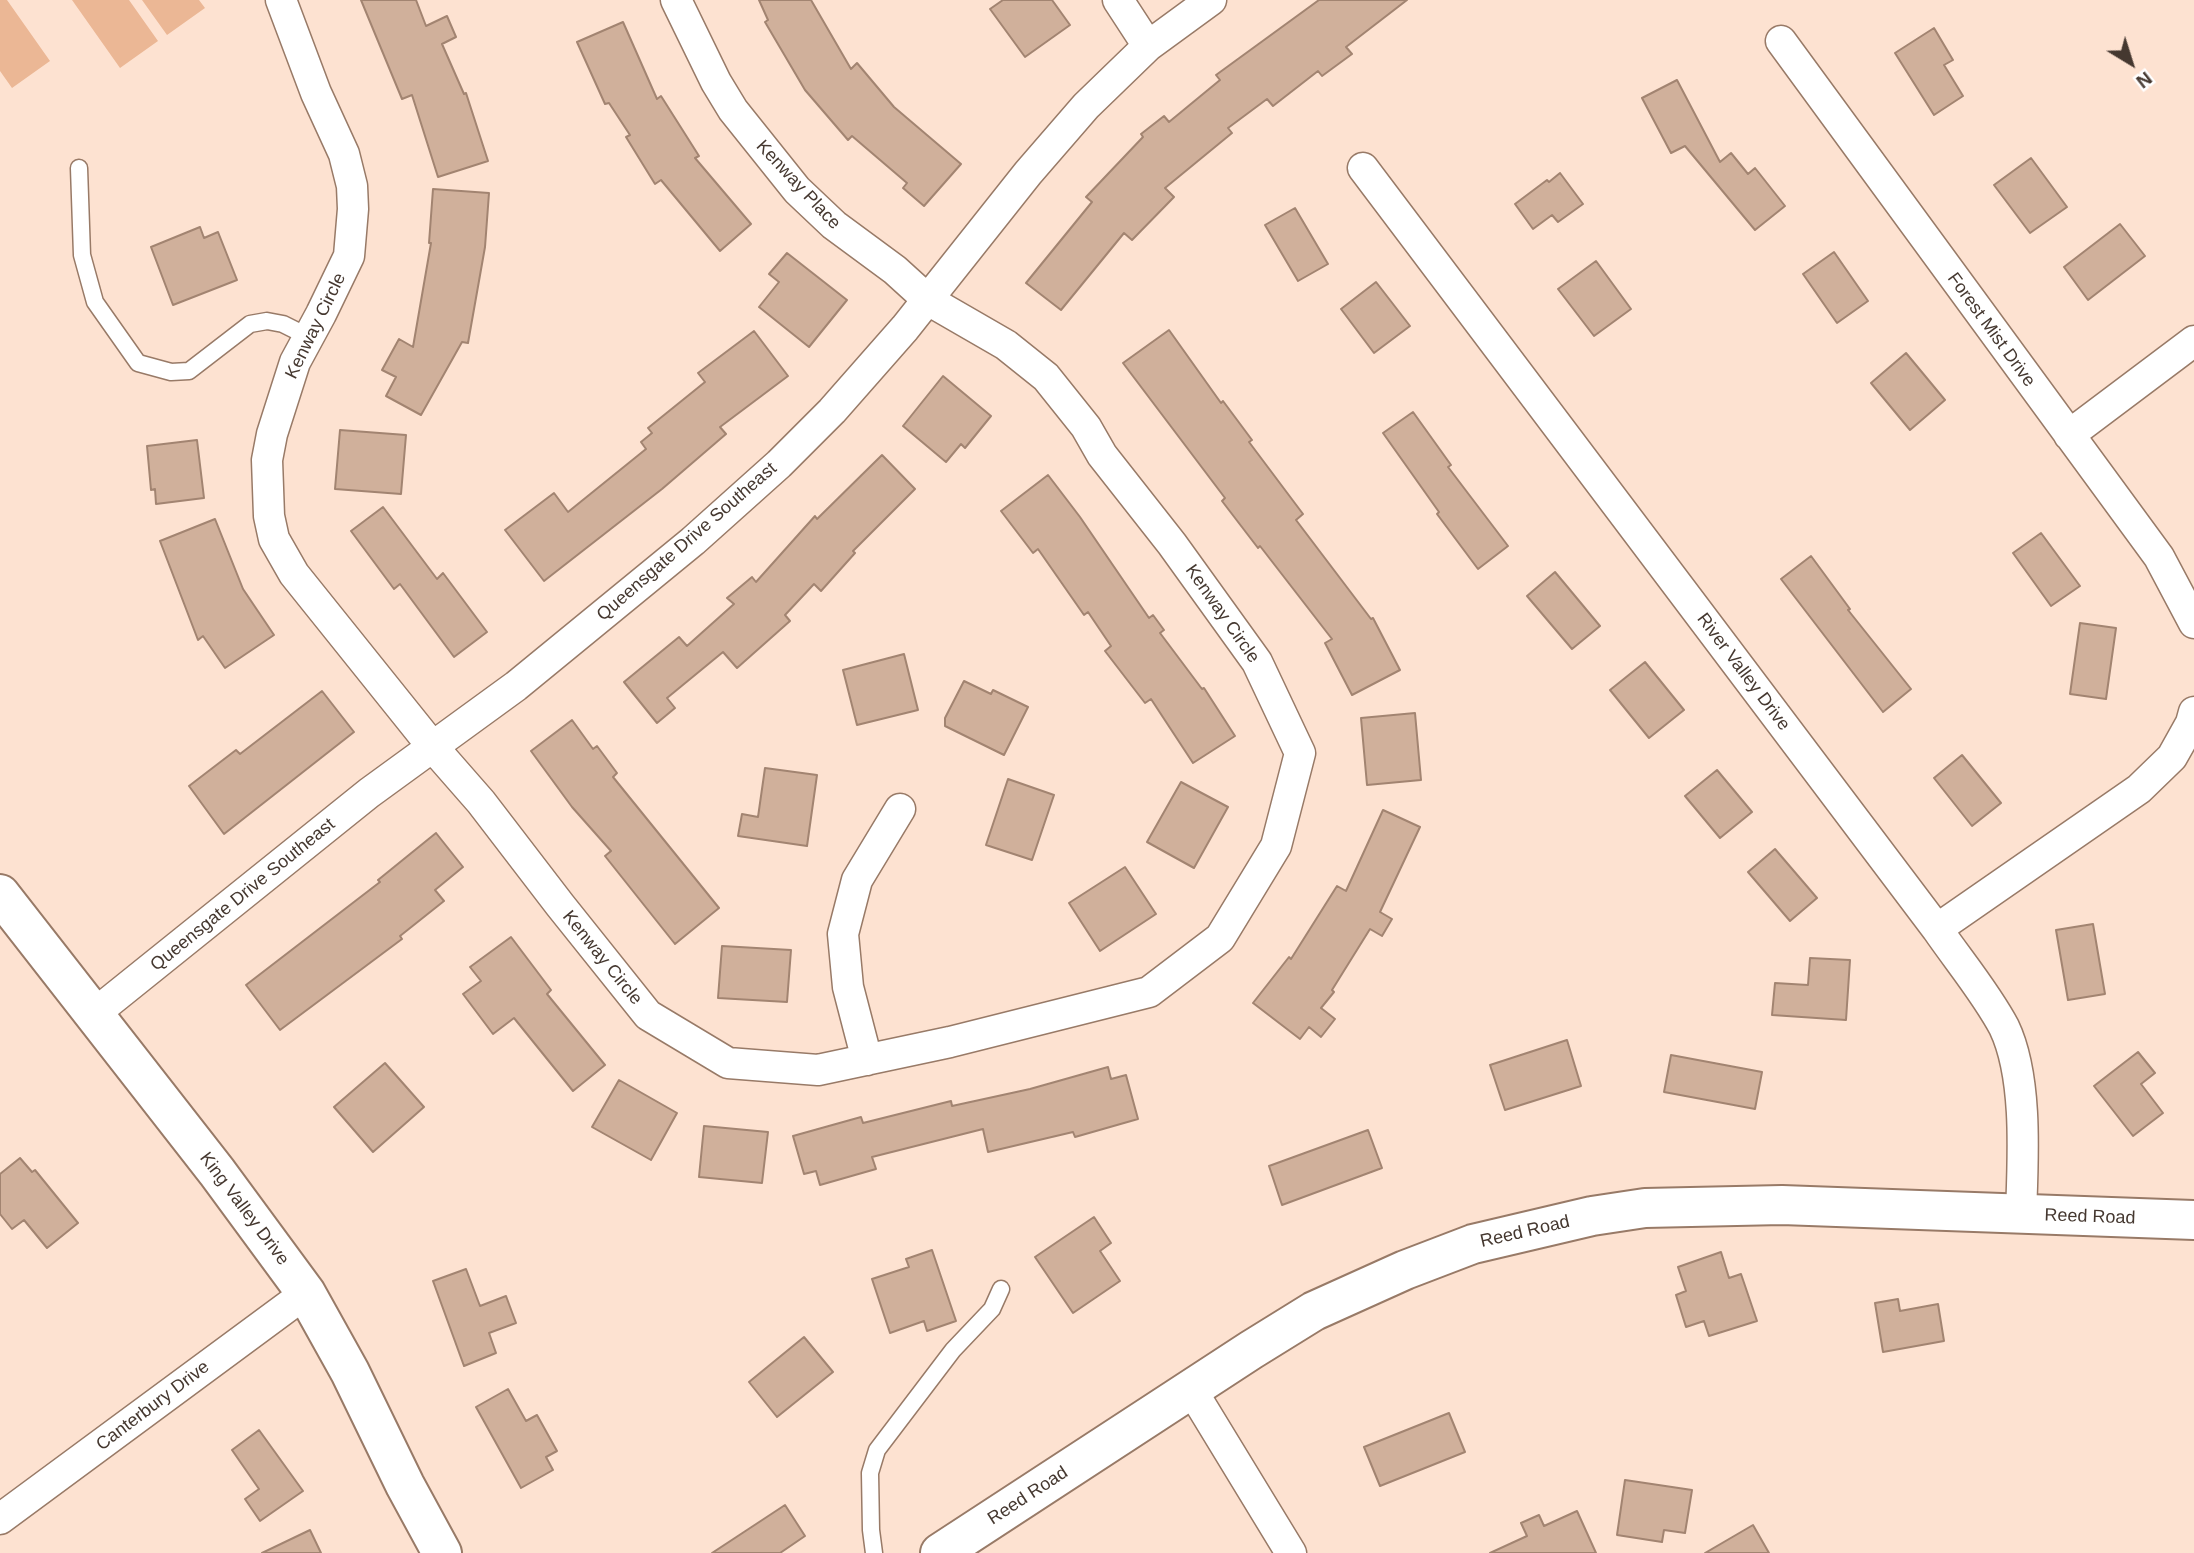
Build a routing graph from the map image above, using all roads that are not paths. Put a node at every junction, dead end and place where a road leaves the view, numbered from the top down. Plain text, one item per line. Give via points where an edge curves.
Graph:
1 (281, 0) edge
2 (677, 0) edge
3 (1118, 0) edge
4 (1211, 0) edge
5 (1781, 41) dead end
6 (1148, 46) junction
7 (79, 168) dead end
8 (1363, 168) dead end
9 (928, 300) junction
10 (309, 337) junction
11 (2194, 341) edge
12 (1006, 345) joint
13 (2068, 435) junction
14 (2194, 623) edge
15 (2194, 712) edge
16 (432, 746) junction
17 (900, 808) dead end
18 (10, 913) edge
19 (1937, 929) junction
20 (94, 1014) junction
21 (867, 1060) junction
22 (2021, 1214) junction
23 (2194, 1220) edge
24 (1001, 1289) dead end
25 (306, 1293) junction
26 (1191, 1390) junction
27 (0, 1519) edge
28 (442, 1553) edge
29 (874, 1553) edge
30 (940, 1553) edge
31 (1291, 1553) edge

1 - 10 street, Kenway Circle via 344,154 352,186 349,256
2 - 9 street, Kenway Place via 716,82 759,145 834,225
3 - 6 street
4 - 6 street, Queensgate Drive Southeast
5 - 13 street, Forest Mist Drive
6 - 9 street, Queensgate Drive Southeast via 1086,106
7 - 10 lane via 82,255 95,302 138,363 171,372 189,371 250,324 267,321
8 - 19 street, River Valley Drive
9 - 12 street, Kenway Place
9 - 16 street, Queensgate Drive Southeast via 832,411 693,541 516,686
10 - 16 street, Kenway Circle via 282,398 267,460 274,539 294,574
11 - 13 street
12 - 21 street, Kenway Circle via 1046,377 1172,544 1257,662 1300,753 1276,846 1220,938 1149,992
13 - 14 street, Forest Mist Drive via 2159,557
15 - 19 street via 2172,757 2139,789
16 - 20 street, Queensgate Drive Southeast
16 - 21 street, Kenway Circle via 649,1016 727,1063 818,1070
17 - 21 street via 857,880 842,934 848,987
18 - 20 street, King Valley Drive
19 - 22 street, River Valley Drive via 2004,1027 2016,1061
20 - 25 street, King Valley Drive
22 - 23 street, Reed Road
22 - 26 street, Reed Road via 1715,1205 1592,1216 1473,1244 1359,1290 1314,1311
24 - 29 lane via 992,1309 953,1350 877,1450 870,1473
25 - 27 street, Canterbury Drive
25 - 28 street, King Valley Drive
26 - 30 street, Reed Road
26 - 31 street

